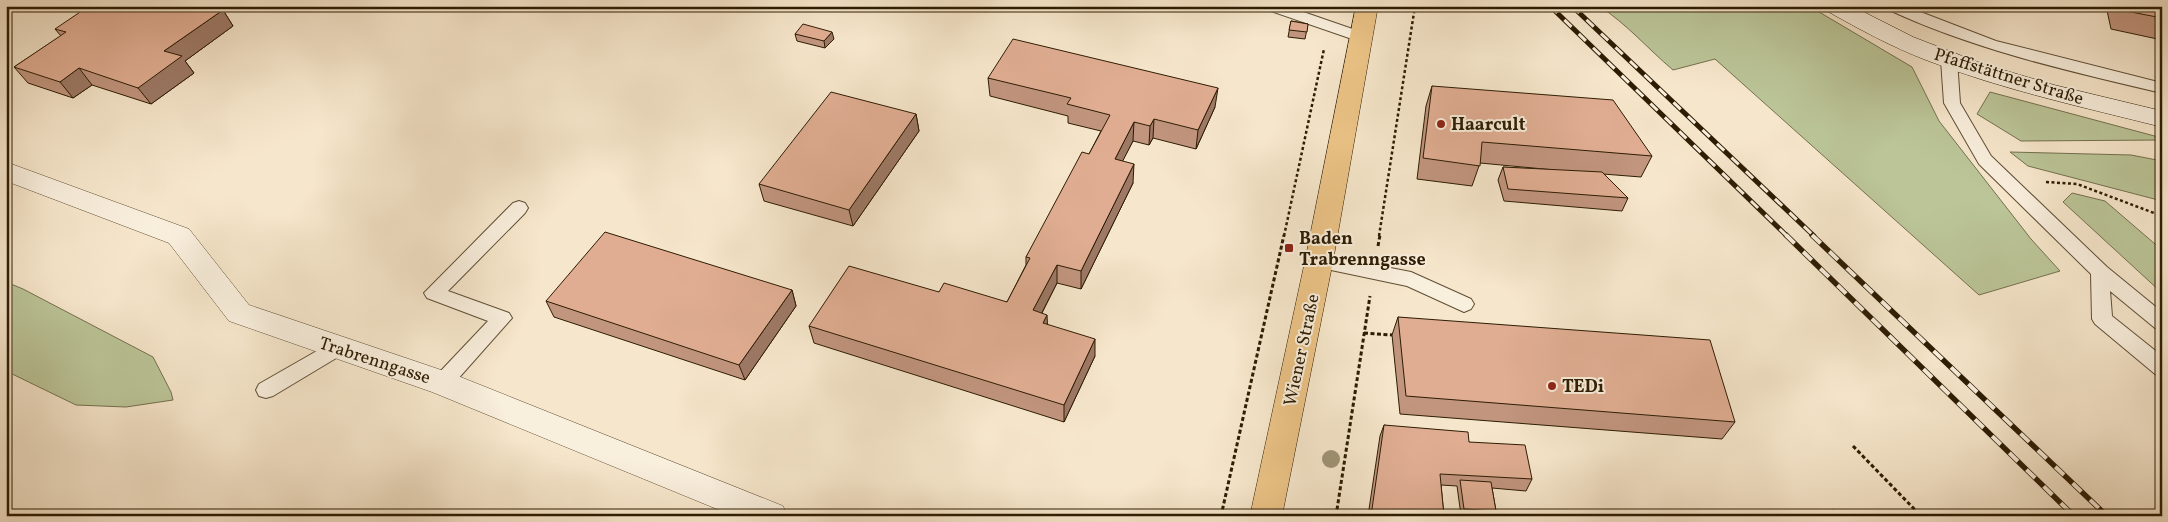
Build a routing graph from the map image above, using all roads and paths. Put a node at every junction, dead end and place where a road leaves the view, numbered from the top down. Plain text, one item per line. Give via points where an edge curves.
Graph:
1 (1367, 6) edge
2 (1835, 6) edge
3 (1892, 6) edge
4 (1273, 7) edge
5 (1328, 26) junction
6 (1361, 37) junction
7 (1949, 60) junction
8 (2162, 88) edge
9 (2162, 119) edge
10 (6, 171) edge
11 (2003, 178) junction
12 (519, 208) dead end
13 (2162, 216) edge
14 (1320, 260) junction
15 (2100, 272) junction
16 (1464, 304) dead end
17 (2162, 323) edge
18 (1364, 333) dead end
19 (1392, 335) dead end
20 (336, 348) junction
21 (2162, 368) edge
22 (442, 383) junction
23 (266, 390) dead end
24 (1853, 446) dead end
25 (771, 516) edge
26 (1221, 516) edge
27 (1266, 516) edge
28 (1921, 516) edge

1 - 6 main road, Wiener Straße
2 - 7 street, Pfaffstättner Straße via 1868,25
3 - 8 lane via 1919,20 2009,51
4 - 5 lane
5 - 6 lane
5 - 26 path
6 - 14 main road, Wiener Straße
7 - 9 street, Pfaffstättner Straße via 2046,90
7 - 11 lane via 1952,103 1985,160
10 - 20 street, Trabrenngasse via 179,236 239,313
11 - 13 path via 2077,184
11 - 15 lane
12 - 22 lane via 434,293 502,318
14 - 16 lane via 1411,279
14 - 27 main road, Wiener Straße
15 - 17 lane
15 - 21 lane via 2102,319
18 - 19 path
20 - 22 street, Trabrenngasse
20 - 23 lane
22 - 25 street, Trabrenngasse
24 - 28 path

